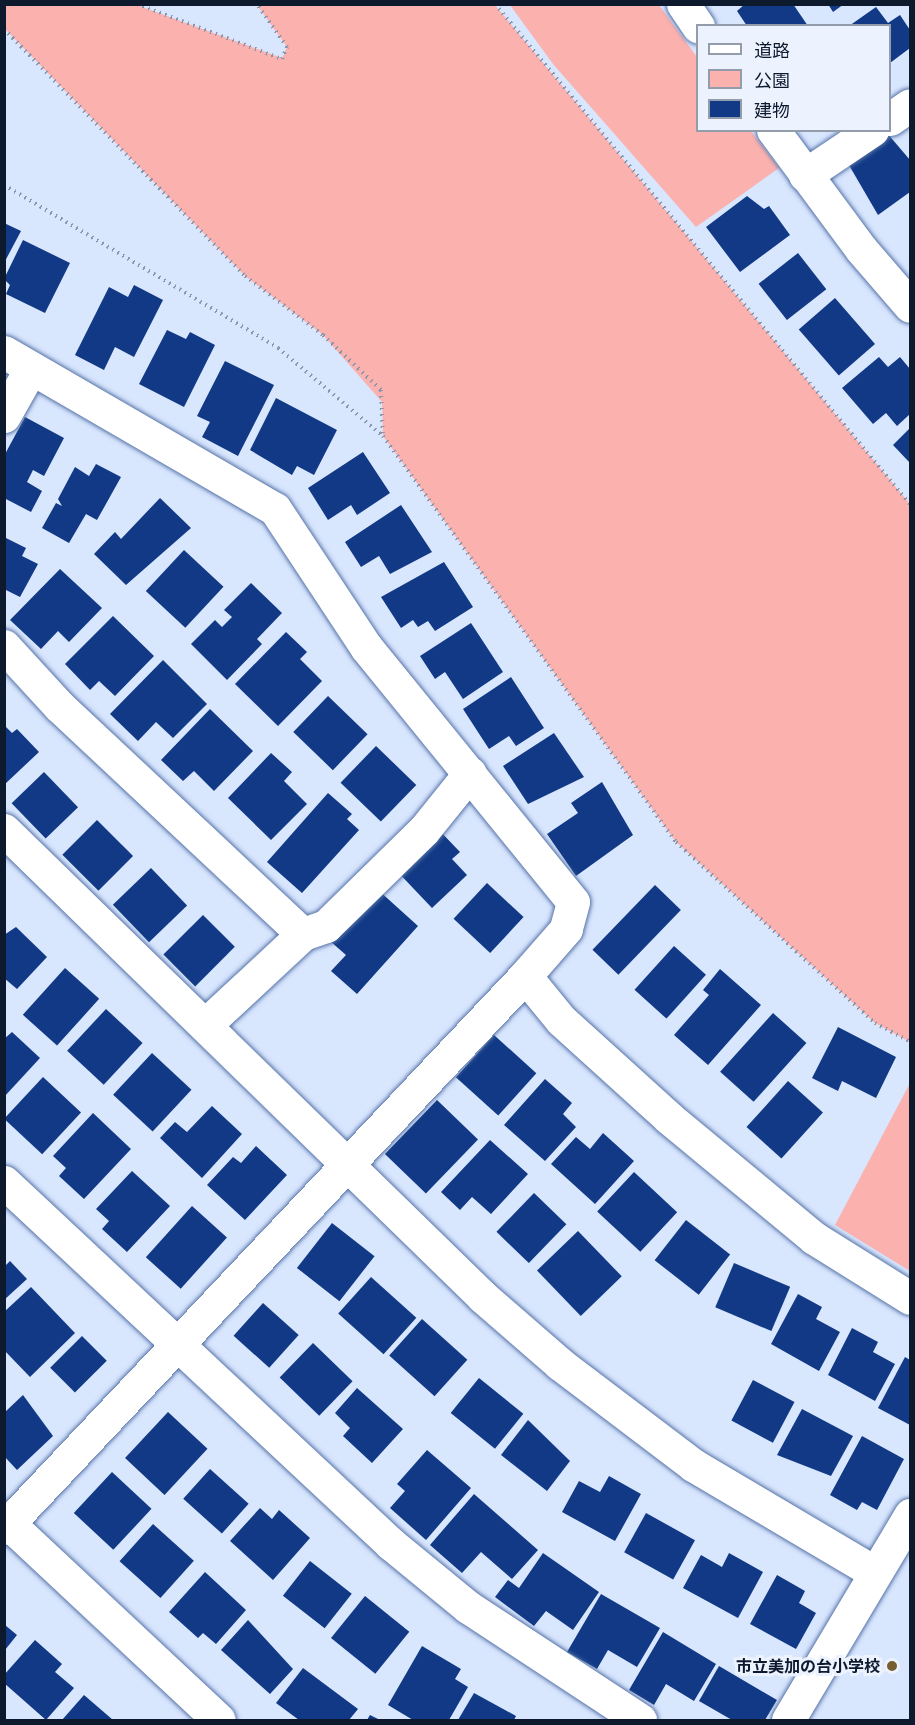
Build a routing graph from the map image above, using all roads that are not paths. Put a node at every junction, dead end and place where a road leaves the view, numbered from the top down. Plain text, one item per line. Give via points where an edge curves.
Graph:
1 (684, 4) edge
2 (698, 24) edge
3 (910, 105) edge
4 (891, 118) edge
5 (774, 132) edge
6 (869, 132) edge
7 (805, 175) junction
8 (910, 306) edge
9 (18, 360) edge
10 (4, 416) edge
11 (4, 646) edge
12 (470, 773) junction
13 (4, 830) edge
14 (303, 934) junction
15 (525, 976) junction
16 (206, 1024) junction
17 (348, 1163) junction
18 (4, 1182) edge
19 (910, 1298) edge
20 (178, 1345) junction
21 (910, 1515) edge
22 (6, 1524) edge
23 (874, 1572) junction
24 (219, 1720) edge
25 (640, 1720) edge
26 (788, 1720) edge

1 - 2 street
3 - 4 street
5 - 7 street
6 - 7 street
7 - 8 street
9 - 10 street
9 - 12 street via 275,509 366,647
11 - 14 street via 59,706
12 - 14 street via 424,830 326,926
12 - 15 street via 573,903 566,929
13 - 16 street
14 - 16 street
15 - 17 street
15 - 19 street via 561,1020 669,1118 814,1238
16 - 17 street
17 - 20 street
17 - 23 street via 483,1297 560,1364 693,1465
18 - 20 street
20 - 22 street
20 - 25 street via 391,1544 459,1600
21 - 23 street
22 - 24 street
23 - 26 street

